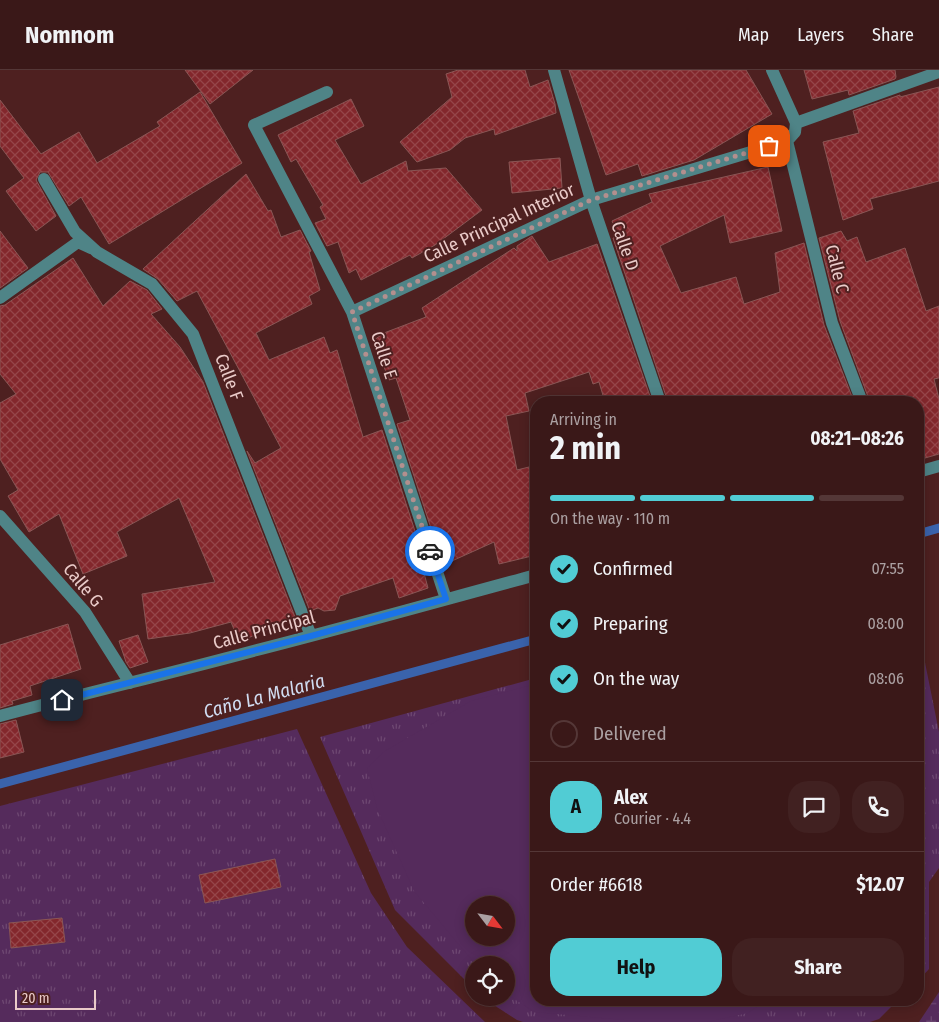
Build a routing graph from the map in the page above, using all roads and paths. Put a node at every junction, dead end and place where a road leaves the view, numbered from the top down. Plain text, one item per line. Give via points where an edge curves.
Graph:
1 (554, 70) edge
2 (772, 70) edge
3 (939, 72) edge
4 (327, 92) dead end
5 (796, 123) junction
6 (787, 141) junction
7 (44, 179) dead end
8 (591, 200) junction
9 (98, 252) junction
10 (0, 298) edge
11 (352, 312) junction
12 (658, 396) edge
13 (860, 396) edge
14 (939, 466) edge
15 (924, 470) edge
16 (0, 516) edge
17 (530, 577) edge
18 (446, 599) junction
19 (311, 636) junction
20 (130, 684) junction
21 (0, 716) edge

1 - 8 street, Calle D
2 - 5 street
3 - 5 street
4 - 11 street, Calle E via 254,125
5 - 6 street via 795,132
6 - 8 street, Calle Principal Interior
6 - 13 street, Calle C via 832,323
7 - 9 street, Calle F via 75,232
8 - 11 street, Calle Principal Interior
8 - 12 street, Calle D
9 - 10 street via 78,242
9 - 19 street, Calle F via 152,284 193,334
11 - 18 street, Calle E
14 - 15 street
16 - 20 street, Calle G via 85,612
17 - 18 street, Calle Principal
18 - 19 street, Calle Principal
19 - 20 street, Calle Principal
20 - 21 street, Calle Principal via 91,691

